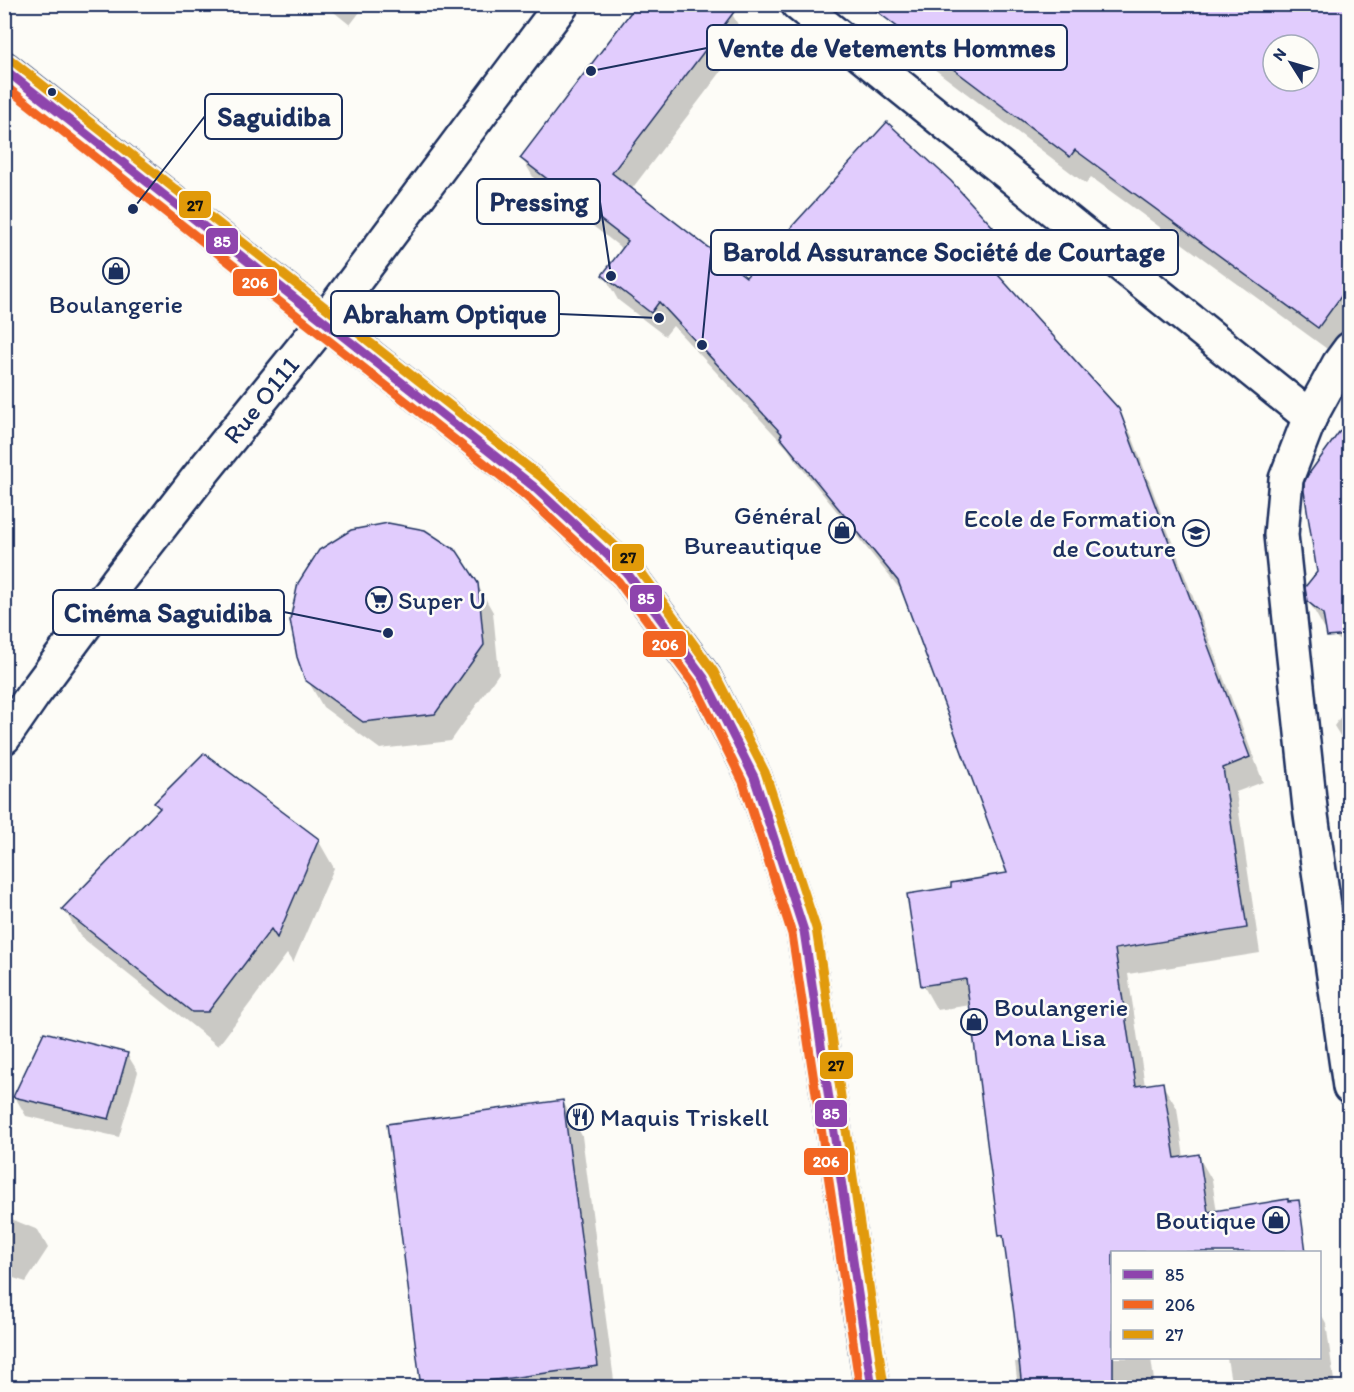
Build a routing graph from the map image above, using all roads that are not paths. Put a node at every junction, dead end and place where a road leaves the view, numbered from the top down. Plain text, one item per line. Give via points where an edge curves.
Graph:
1 (562, 4) edge
2 (798, 4) edge
3 (4, 69) edge
4 (324, 322) junction
5 (1350, 349) edge
6 (1310, 417) junction
7 (4, 737) edge
8 (1350, 1087) edge
9 (872, 1388) edge

1 - 4 street, Rue O111
2 - 6 street
3 - 4 main road
4 - 7 street, Rue O111 via 117,582
4 - 9 main road via 533,486 627,573 704,678 754,777 804,931
5 - 6 street
6 - 8 street via 1286,479 1281,535 1310,808

